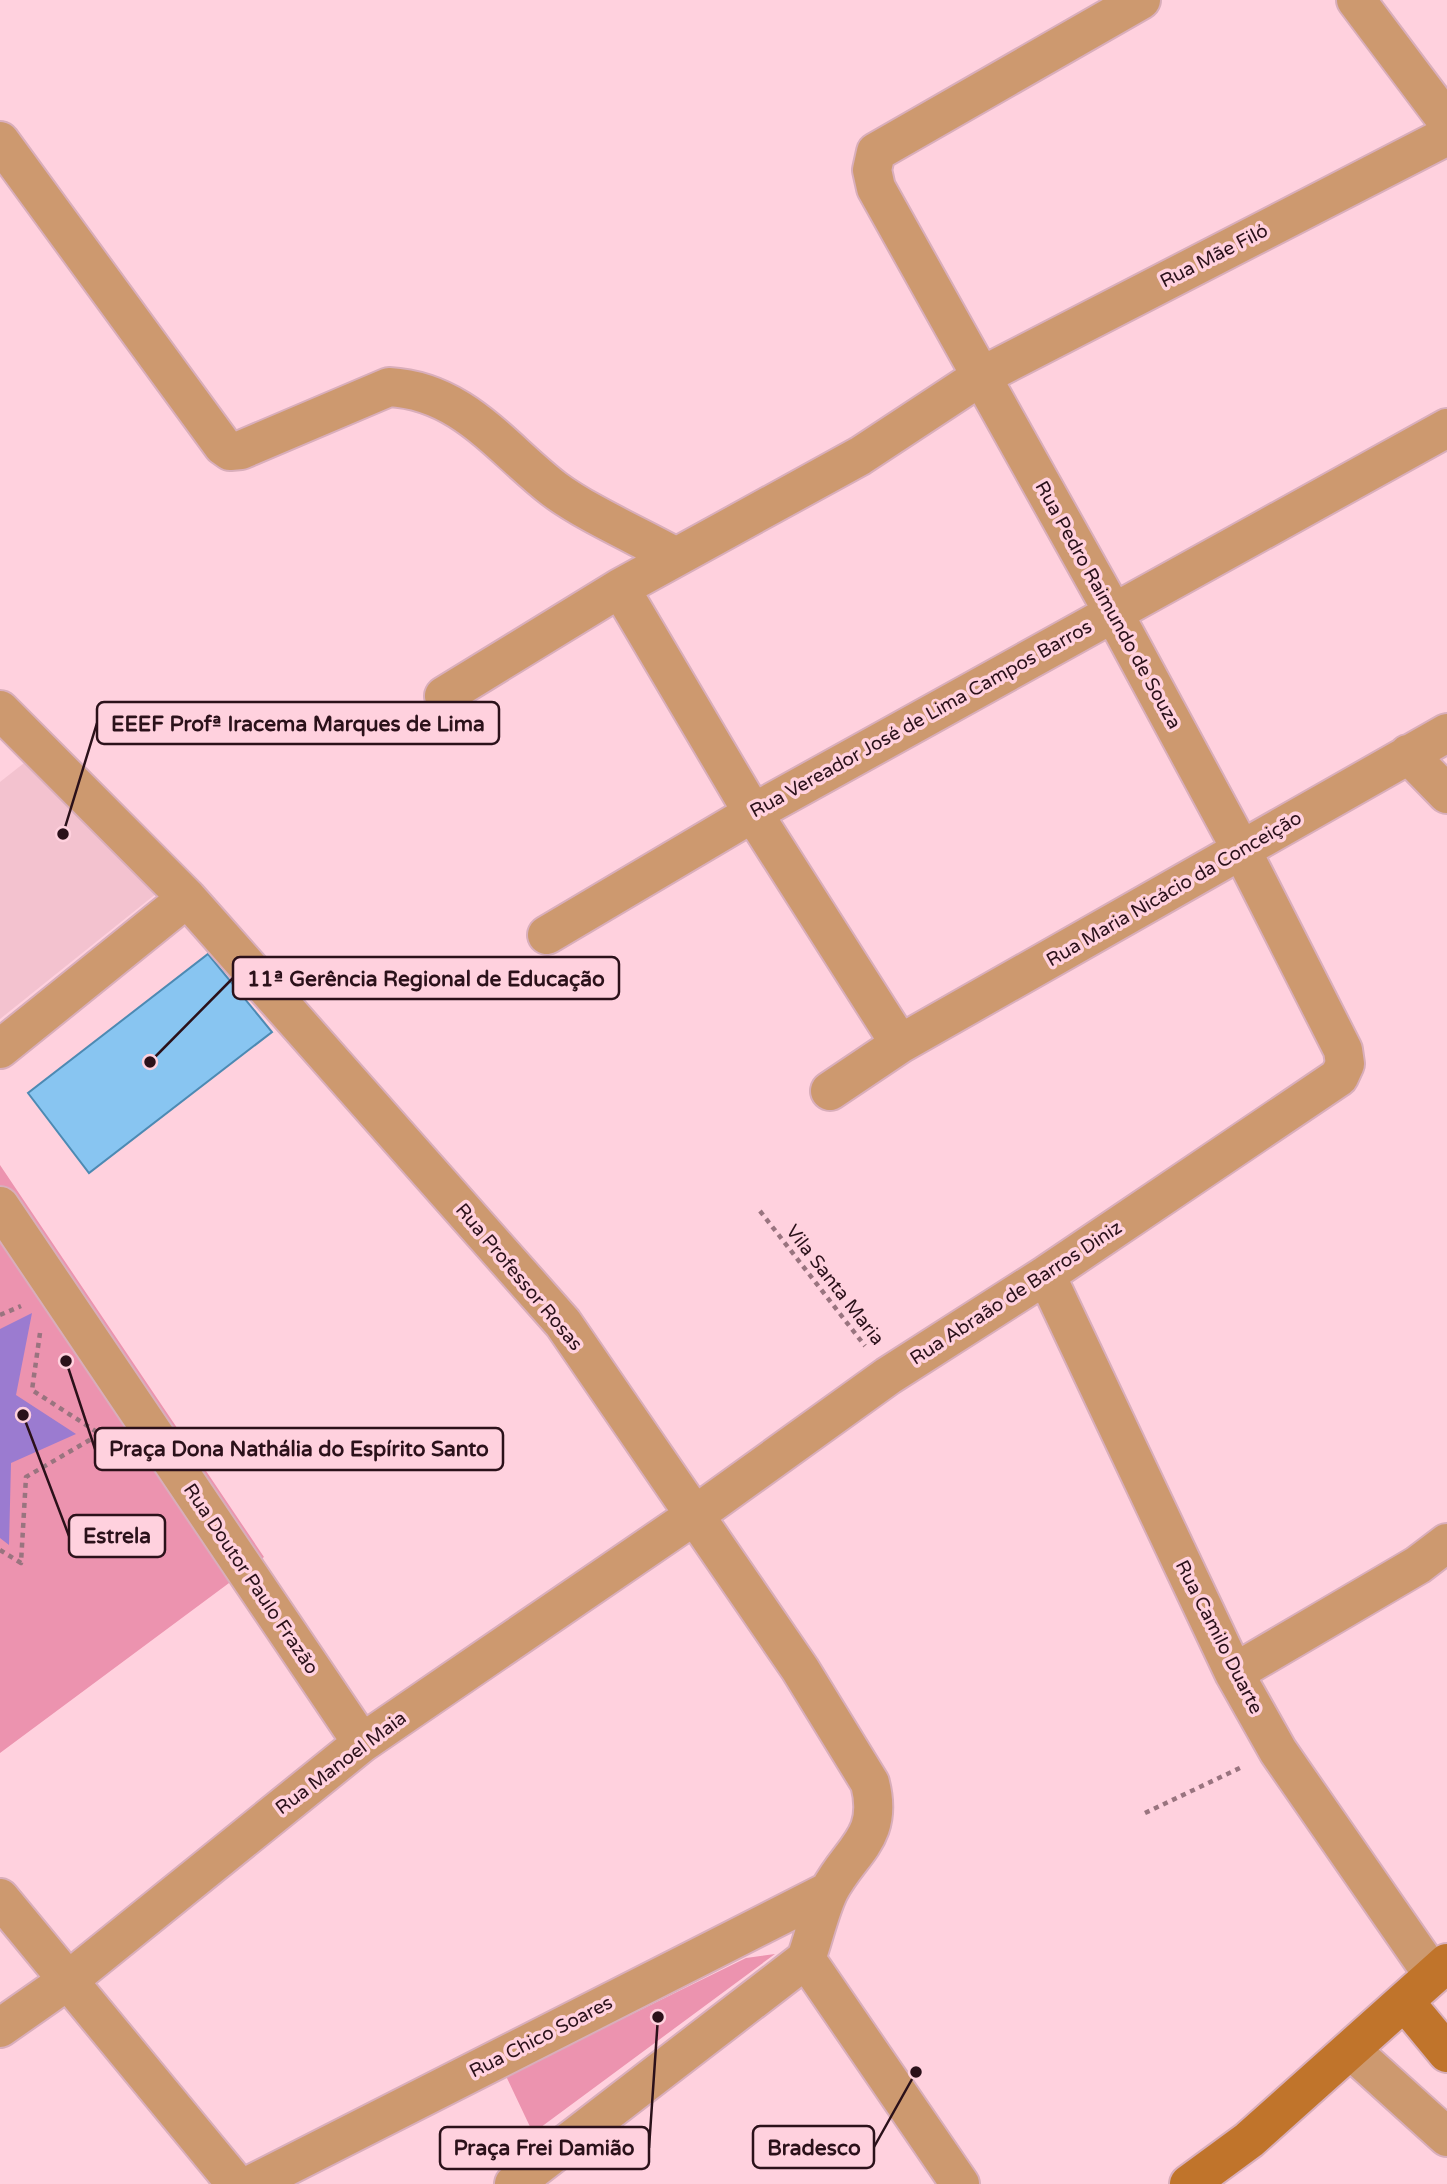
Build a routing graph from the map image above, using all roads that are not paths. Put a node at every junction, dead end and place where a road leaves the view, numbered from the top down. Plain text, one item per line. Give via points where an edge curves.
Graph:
1 (1141, 0) edge
2 (1356, 0) edge
3 (1447, 121) edge
4 (1447, 136) edge
5 (0, 142) edge
6 (980, 377) junction
7 (1447, 428) edge
8 (676, 557) junction
9 (620, 588) junction
10 (1113, 612) junction
11 (444, 696) dead end
12 (0, 710) edge
13 (1447, 733) edge
14 (1408, 754) junction
15 (1447, 794) edge
16 (753, 813) junction
17 (1242, 851) junction
18 (187, 898) junction
19 (547, 935) dead end
20 (900, 1044) junction
21 (0, 1049) edge
22 (1339, 1076) joint
23 (830, 1091) dead end
24 (0, 1206) edge
25 (1046, 1275) junction
26 (695, 1515) junction
27 (1447, 1543) edge
28 (1234, 1673) junction
29 (362, 1743) junction
30 (829, 1891) junction
31 (0, 1898) edge
32 (806, 1959) junction
33 (1440, 1969) edge
34 (70, 1979) junction
35 (1405, 2002) junction
36 (0, 2028) edge
37 (1352, 2051) junction
38 (1447, 2053) edge
39 (1447, 2137) edge
40 (236, 2184) edge
41 (252, 2184) edge
42 (514, 2184) edge
43 (960, 2184) edge
44 (1189, 2184) edge

1 - 6 street, Rua Pedro Raimundo de Souza via 876,152 872,170 877,188
2 - 3 street
4 - 6 street, Rua Mãe Filó
5 - 8 street via 230,451 389,387 408,390 468,412 556,490
6 - 8 street, Rua Mãe Filó via 860,456
6 - 10 street, Rua Pedro Raimundo de Souza
7 - 10 street, Rua Vereador José de Lima Campos Barros
8 - 9 street, Rua Mãe Filó
9 - 11 street, Rua Mãe Filó
9 - 16 street
10 - 16 street, Rua Vereador José de Lima Campos Barros
10 - 17 street, Rua Pedro Raimundo de Souza
12 - 18 street, Rua Professor Rosas
13 - 14 street, Rua Maria Nicácio da Conceição
14 - 15 street
14 - 17 street, Rua Maria Nicácio da Conceição
16 - 19 street, Rua Vereador José de Lima Campos Barros
16 - 20 street
17 - 20 street, Rua Maria Nicácio da Conceição
17 - 22 street, Rua Pedro Raimundo de Souza via 1343,1050 1345,1064
18 - 21 street
18 - 26 street, Rua Professor Rosas via 563,1323
20 - 23 street, Rua Maria Nicácio da Conceição
22 - 25 street, Rua Abraão de Barros Diniz
24 - 29 street, Rua Doutor Paulo Frazão
25 - 26 street, Rua Abraão de Barros Diniz via 888,1376
25 - 28 street, Rua Camilo Duarte
26 - 29 street, Rua Manoel Maia
26 - 30 street, Rua Professor Rosas via 800,1669 870,1783 875,1804 872,1828
27 - 28 street via 1418,1565
28 - 33 street, Rua Camilo Duarte via 1278,1751
29 - 34 street, Rua Manoel Maia
30 - 32 street, Rua Professor Rosas
30 - 41 street, Rua Chico Soares
31 - 34 street
32 - 42 street
32 - 43 street
33 - 35 main road
34 - 36 street, Rua Manoel Maia
34 - 40 street
35 - 37 main road
35 - 38 main road
37 - 39 street
37 - 44 main road via 1249,2140

